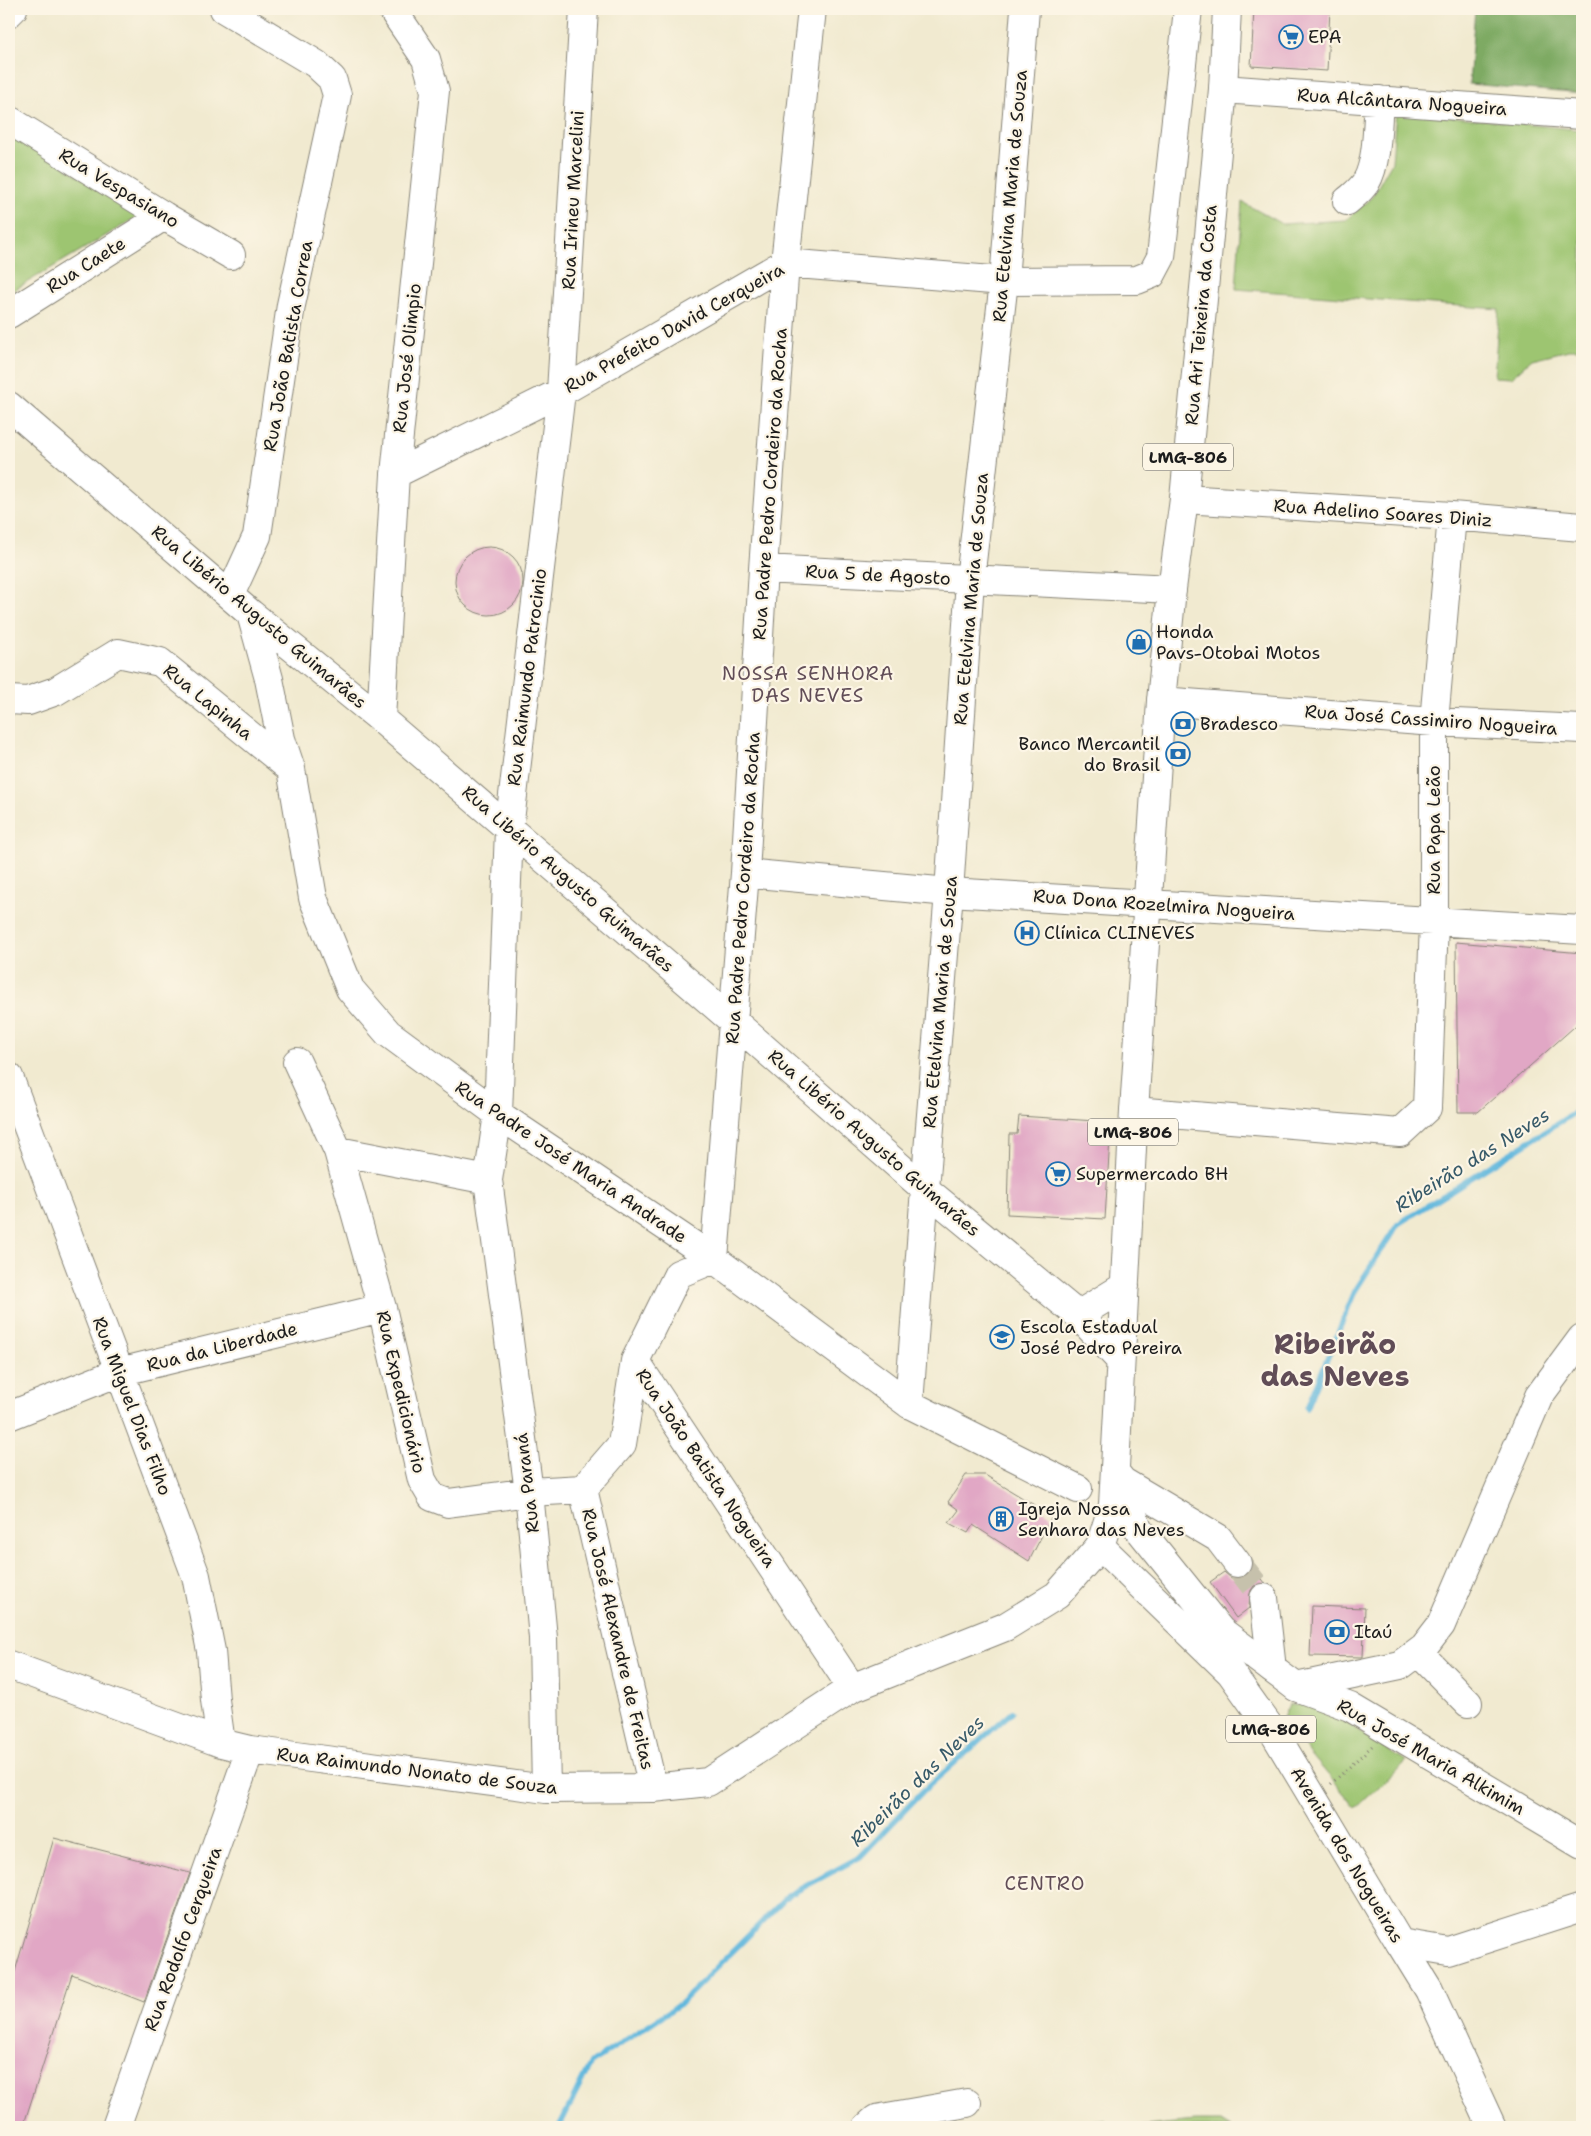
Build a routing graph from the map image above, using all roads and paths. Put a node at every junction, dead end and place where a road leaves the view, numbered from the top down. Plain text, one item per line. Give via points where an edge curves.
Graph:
1 (12, 9) edge
2 (224, 9) edge
3 (392, 9) edge
4 (584, 9) edge
5 (812, 9) edge
6 (1025, 9) edge
7 (1188, 9) edge
8 (1226, 9) edge
9 (9, 13) edge
10 (1223, 88) junction
11 (1379, 100) junction
12 (1582, 115) edge
13 (9, 120) edge
14 (1347, 201) dead end
15 (164, 216) junction
16 (231, 255) dead end
17 (785, 263) junction
18 (1004, 281) junction
19 (9, 314) edge
20 (562, 392) junction
21 (9, 406) edge
22 (395, 474) junction
23 (1184, 499) junction
24 (1452, 516) junction
25 (1582, 527) edge
26 (764, 569) junction
27 (970, 580) junction
28 (1172, 589) junction
29 (230, 595) junction
30 (251, 614) junction
31 (308, 659) junction
32 (269, 679) junction
33 (9, 700) edge
34 (1161, 701) junction
35 (381, 719) junction
36 (1434, 722) junction
37 (1582, 729) edge
38 (291, 769) junction
39 (509, 829) junction
40 (746, 873) junction
41 (949, 892) junction
42 (1146, 904) junction
43 (1434, 922) junction
44 (1582, 930) edge
45 (734, 1021) junction
46 (297, 1062) dead end
47 (9, 1077) edge
48 (1134, 1111) junction
49 (498, 1114) junction
50 (338, 1151) junction
51 (488, 1180) junction
52 (925, 1190) junction
53 (714, 1259) junction
54 (1125, 1286) junction
55 (382, 1308) junction
56 (1078, 1315) junction
57 (1582, 1338) edge
58 (1120, 1360) junction
59 (635, 1361) junction
60 (119, 1372) junction
61 (909, 1404) junction
62 (9, 1416) edge
63 (1118, 1473) junction
64 (1078, 1488) dead end
65 (582, 1489) junction
66 (529, 1492) junction
67 (1138, 1528) junction
68 (1100, 1546) junction
69 (1237, 1563) tunnel mouth
70 (1264, 1598) tunnel mouth
71 (1418, 1652) junction
72 (9, 1665) edge
73 (1272, 1669) junction
74 (1296, 1687) junction
75 (852, 1688) junction
76 (1468, 1703) dead end
77 (1389, 1730) junction
78 (221, 1742) junction
79 (250, 1750) junction
80 (653, 1788) junction
81 (546, 1789) junction
82 (1314, 1800) junction
83 (1582, 1845) edge
84 (1582, 1908) edge
85 (1400, 1943) junction
86 (1448, 1951) junction
87 (1429, 1990) junction
88 (967, 2103) dead end
89 (116, 2127) edge
90 (867, 2127) edge
91 (1492, 2127) edge

1 - 9 main road
2 - 29 main road, Rua João Batista Correa via 316,64 332,79 337,95 291,305 257,536
3 - 22 main road, Rua José Olimpio via 426,59 435,91
4 - 20 main road, Rua Irineu Marcelini
5 - 17 main road, Rua Padre Pedro Cordeiro da Rocha
6 - 18 main road, Rua Etelvina Maria de Souza
7 - 18 main road, Rua Prefeito David Cerqueira via 1161,257 1152,274 1137,280
8 - 10 main road, Rua Ari Teixeira da Costa / LMG-806
10 - 11 main road, Rua Alcântara Nogueira
10 - 23 main road, Rua Ari Teixeira da Costa / LMG-806
11 - 12 main road, Rua Alcântara Nogueira
11 - 14 main road via 1371,170 1362,187
13 - 15 main road, Rua Vespasiano
15 - 16 main road, Rua Vespasiano
15 - 19 main road, Rua Caete
17 - 18 main road, Rua Prefeito David Cerqueira
17 - 20 main road, Rua Prefeito David Cerqueira
17 - 26 main road, Rua Padre Pedro Cordeiro da Rocha
18 - 27 main road, Rua Etelvina Maria de Souza
20 - 22 main road, Rua Prefeito David Cerqueira
20 - 39 main road, Rua Raimundo Patrocinio
21 - 29 main road, Rua Libério Augusto Guimarães
22 - 35 main road, Rua José Olimpio
23 - 24 main road, Rua Adelino Soares Diniz
23 - 28 main road, Rua Ari Teixeira da Costa / LMG-806
24 - 25 main road, Rua Adelino Soares Diniz
24 - 36 main road, Rua Papa Leão
26 - 27 main road, Rua 5 de Agosto
26 - 40 main road, Rua Padre Pedro Cordeiro da Rocha
27 - 28 main road, Rua 5 de Agosto
27 - 41 main road, Rua Etelvina Maria de Souza
28 - 34 main road, Rua Ari Teixeira da Costa / LMG-806
29 - 30 main road, Rua Libério Augusto Guimarães
30 - 31 main road, Rua Libério Augusto Guimarães
30 - 32 main road, Rua Padre José Maria Andrade
31 - 32 main road
31 - 35 main road, Rua Libério Augusto Guimarães
32 - 38 main road, Rua Padre José Maria Andrade via 281,739
33 - 38 main road, Rua Lapinha via 28,701 56,691 118,653 160,662
34 - 36 main road, Rua José Cassimiro Nogueira
34 - 42 main road, Rua Ari Teixeira da Costa / LMG-806
35 - 39 main road, Rua Libério Augusto Guimarães
36 - 37 main road, Rua José Cassimiro Nogueira
36 - 43 main road, Rua Papa Leão
38 - 49 main road, Rua Padre José Maria Andrade via 313,898 350,988 388,1033
39 - 45 main road, Rua Libério Augusto Guimarães
39 - 49 main road, Rua Raimundo Patrocinio
40 - 41 main road, Rua Dona Rozelmira Nogueira
40 - 45 main road, Rua Padre Pedro Cordeiro da Rocha
41 - 42 main road, Rua Dona Rozelmira Nogueira
41 - 52 main road, Rua Etelvina Maria de Souza
42 - 43 main road, Rua Dona Rozelmira Nogueira
42 - 48 main road, Rua Ari Teixeira da Costa / LMG-806
43 - 44 main road, Rua Dona Rozelmira Nogueira
43 - 48 main road, Rua Papa Leão via 1427,1108 1400,1133
45 - 52 main road, Rua Libério Augusto Guimarães
45 - 53 main road, Rua Padre Pedro Cordeiro da Rocha
46 - 50 main road, Rua Expedicionário
47 - 60 main road, Rua Miguel Dias Filho
48 - 54 main road, Rua Ari Teixeira da Costa / LMG-806
49 - 51 main road, Rua Paraná
49 - 53 main road, Rua Padre José Maria Andrade
50 - 51 main road
50 - 55 main road, Rua Expedicionário
51 - 66 main road, Rua Paraná
52 - 56 main road, Rua Libério Augusto Guimarães
52 - 61 main road, Rua Etelvina Maria de Souza
53 - 59 main road, Rua João Batista Nogueira via 678,1274
53 - 61 main road, Rua Padre José Maria Andrade
54 - 56 main road
54 - 58 main road, Rua Ari Teixeira da Costa / LMG-806
55 - 60 main road, Rua da Liberdade
55 - 66 main road, Rua Expedicionário via 422,1480 432,1497 448,1503
56 - 58 main road, Rua Libério Augusto Guimarães
57 - 71 main road via 1539,1396 1441,1624
58 - 63 main road, Rua Ari Teixeira da Costa / LMG-806
59 - 65 main road via 622,1444
59 - 75 main road, Rua João Batista Nogueira
60 - 62 main road, Rua da Liberdade
60 - 78 main road, Rua Miguel Dias Filho via 196,1576 211,1651
61 - 64 main road, Rua Padre José Maria Andrade
63 - 67 main road, Rua José Maria Alkimim / LMG-806
63 - 68 main road, Rua Ari Teixeira da Costa / LMG-806 via 1113,1507
63 - 69 main road via 1218,1538
65 - 66 main road, Rua Expedicionário
65 - 80 main road, Rua José Alexandre de Freitas
66 - 81 main road, Rua Paraná via 543,1638
67 - 68 main road
67 - 73 main road, Rua José Maria Alkimim / LMG-806 via 1221,1631
68 - 75 main road, Rua Raimundo Nonato de Souza via 1057,1595 1005,1626
68 - 82 main road, Avenida dos Nogueiras / LMG-806 via 1231,1672 1276,1736
70 - 73 main road
71 - 74 main road via 1400,1664
71 - 76 main road
72 - 78 main road, Rua Raimundo Nonato de Souza
73 - 74 main road, Rua José Maria Alkimim / LMG-806
74 - 77 main road, Rua José Maria Alkimim / LMG-806 via 1350,1707
75 - 80 main road, Rua Raimundo Nonato de Souza via 708,1782
77 - 82 path
77 - 83 main road, Rua José Maria Alkimim / LMG-806
78 - 79 main road, Rua Raimundo Nonato de Souza
79 - 81 main road, Rua Raimundo Nonato de Souza
79 - 89 main road, Rua Rodolfo Cerqueira
80 - 81 main road, Rua Raimundo Nonato de Souza
82 - 85 main road, Avenida dos Nogueiras / LMG-806
84 - 86 main road
85 - 86 main road
85 - 87 main road, Avenida dos Nogueiras
86 - 87 main road
87 - 91 main road, Avenida dos Nogueiras
88 - 90 main road via 876,2119

